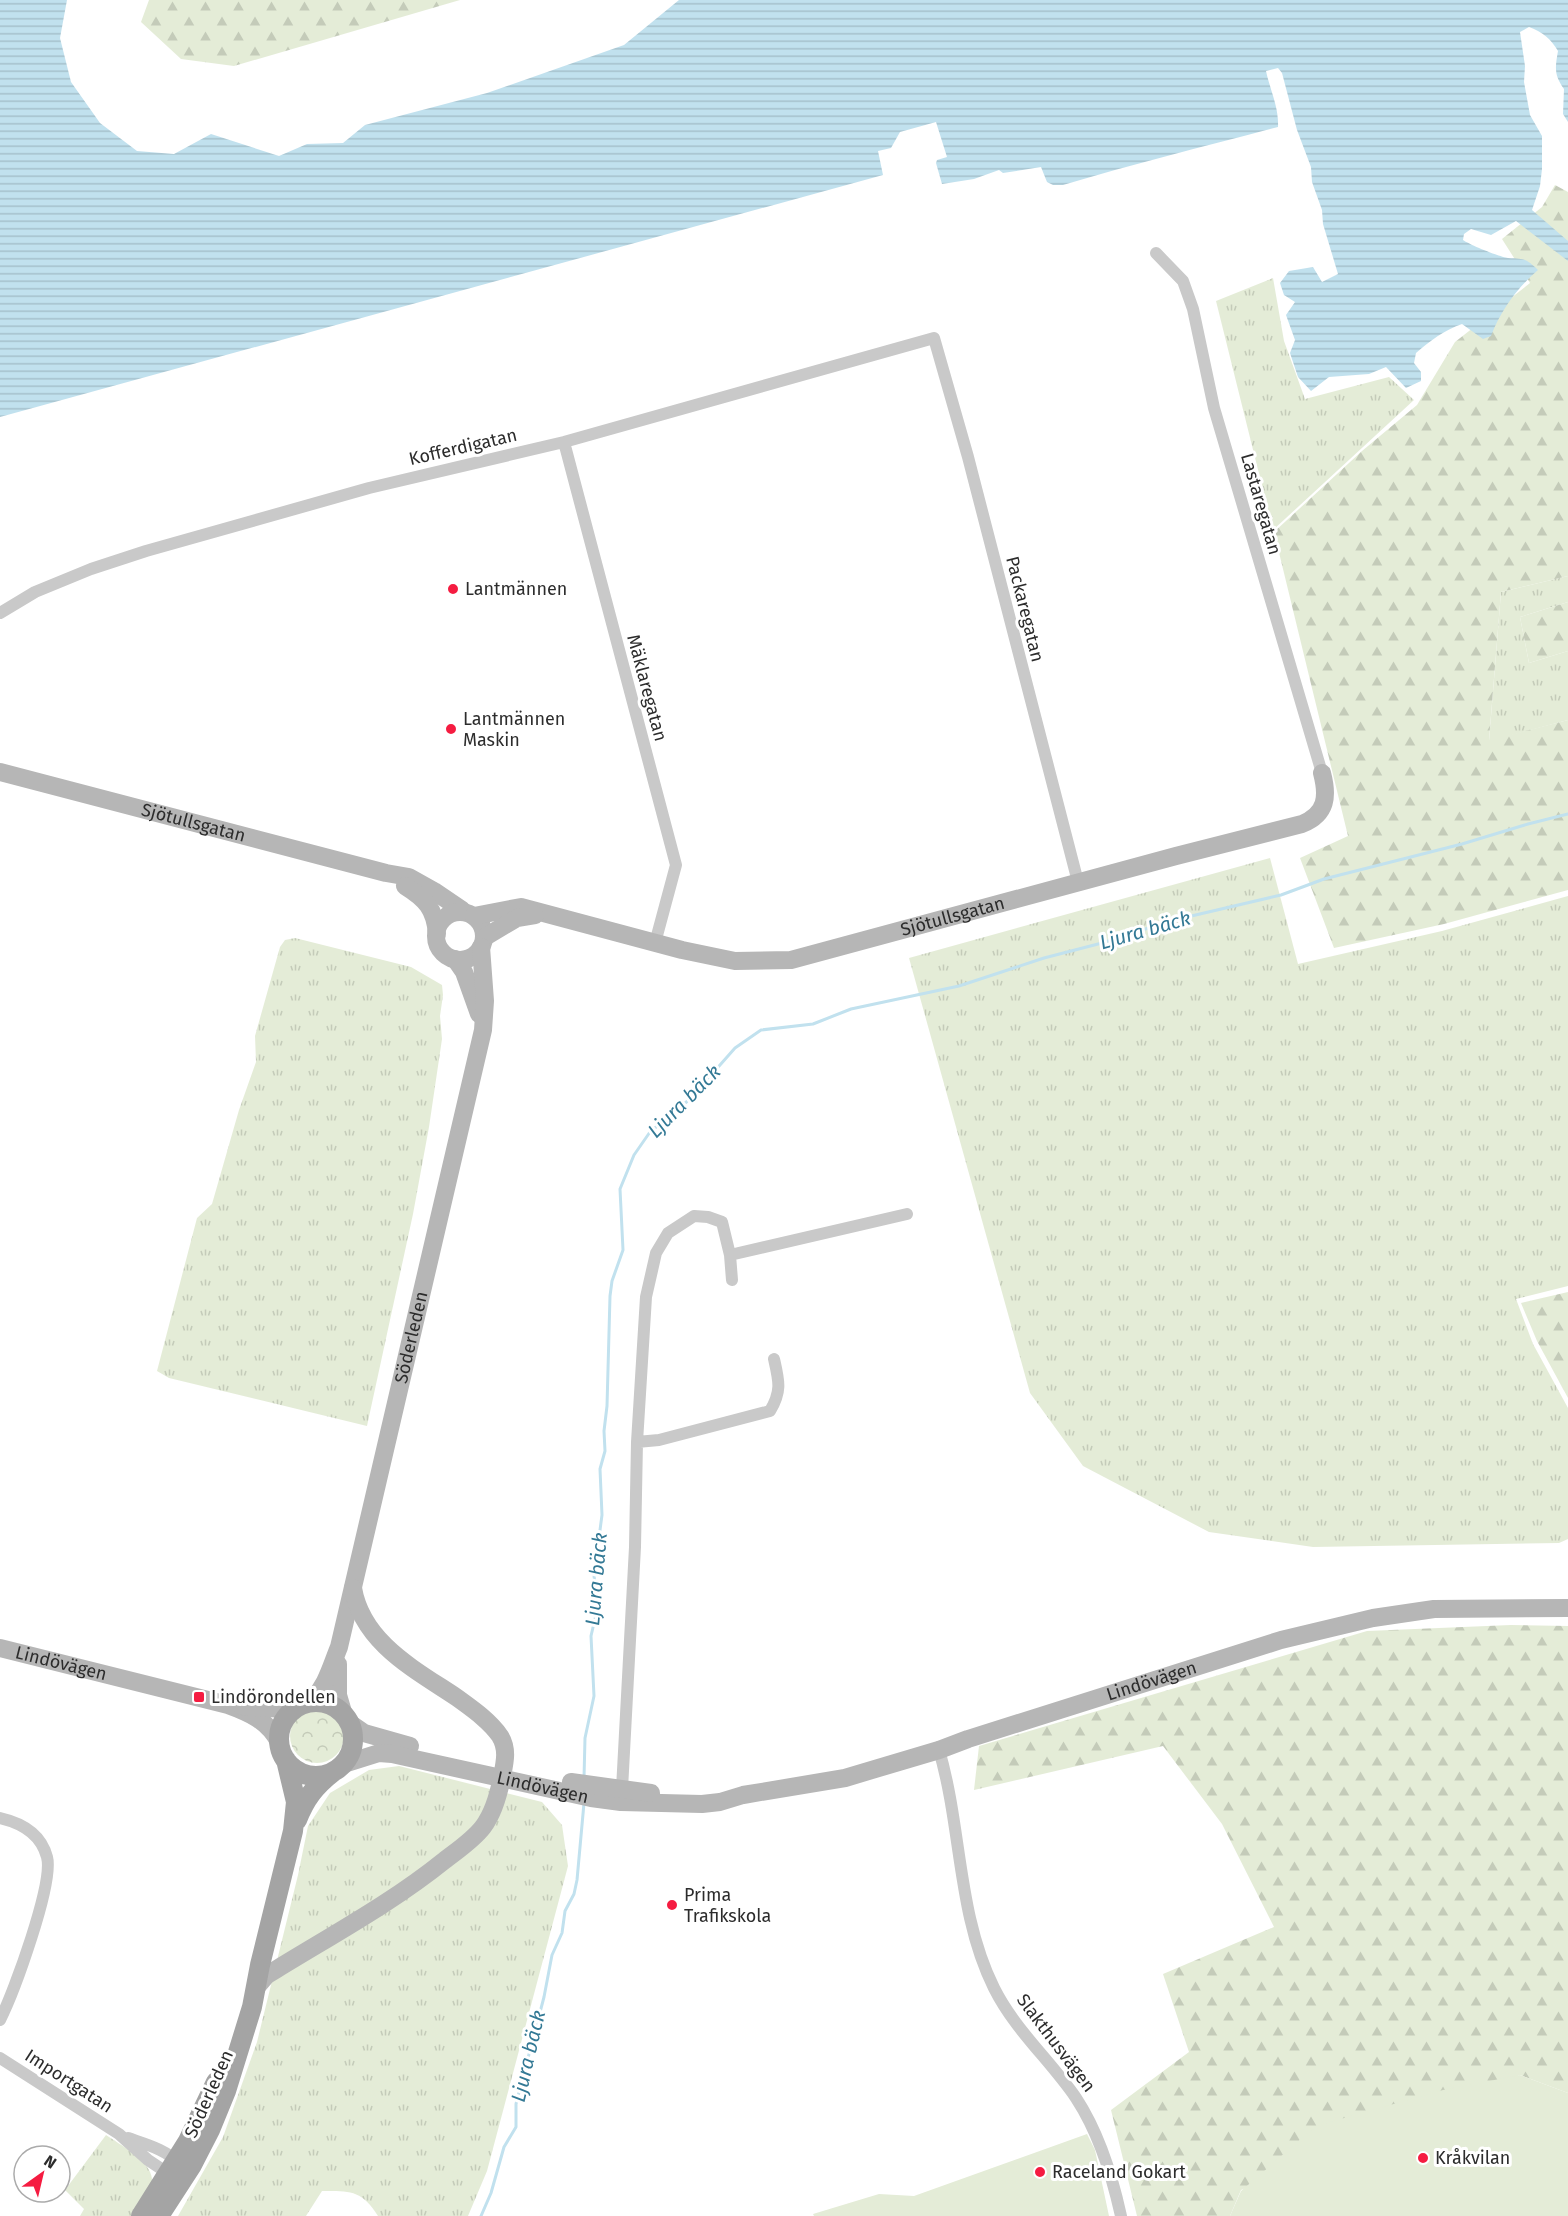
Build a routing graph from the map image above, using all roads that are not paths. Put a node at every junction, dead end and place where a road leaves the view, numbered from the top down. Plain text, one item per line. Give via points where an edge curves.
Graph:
1 (1156, 253) dead end
2 (936, 345) joint
3 (564, 442) junction
4 (0, 613) edge
5 (0, 772) edge
6 (1322, 773) joint
7 (386, 873) junction
8 (1078, 882) junction
9 (468, 913) junction
10 (540, 914) junction
11 (437, 934) junction
12 (483, 942) junction
13 (655, 943) junction
14 (455, 959) junction
15 (483, 1030) junction
16 (907, 1214) dead end
17 (730, 1255) junction
18 (732, 1280) dead end
19 (774, 1359) dead end
20 (637, 1442) junction
21 (353, 1586) junction
22 (1568, 1608) edge
23 (339, 1647) junction
24 (0, 1648) edge
25 (228, 1705) junction
26 (302, 1705) junction
27 (347, 1718) junction
28 (939, 1750) junction
29 (282, 1751) junction
30 (338, 1768) junction
31 (502, 1773) junction
32 (622, 1789) junction
33 (585, 1791) junction
34 (743, 1795) junction
35 (0, 1818) edge
36 (293, 1831) junction
37 (260, 1965) junction
38 (255, 1989) junction
39 (0, 2020) edge
40 (0, 2058) edge
41 (177, 2170) junction
42 (141, 2216) edge
43 (159, 2216) edge
44 (1121, 2216) edge

1 - 6 street, Lastaregatan via 1184,281 1193,309 1214,408
2 - 3 street, Kofferdigatan via 934,338
2 - 8 street, Packaregatan
3 - 4 street, Kofferdigatan via 369,488 146,551 35,591
3 - 13 street, Mäklaregatan via 676,865
5 - 7 main road, Sjötullsgatan
6 - 8 main road, Sjötullsgatan via 1322,809 1315,819
7 - 9 main road, Sjötullsgatan via 409,877
7 - 11 main road, Sjötullsgatan via 422,896 434,914
8 - 13 main road, Sjötullsgatan via 791,960 735,962
9 - 10 main road, Sjötullsgatan via 521,907
9 - 11 main road via 454,913 442,920
9 - 12 main road via 482,927
10 - 12 main road, Sjötullsgatan via 517,918
10 - 13 main road, Sjötullsgatan
11 - 14 main road via 441,950
12 - 14 main road via 470,957
12 - 15 main road, Söderleden
14 - 15 main road, Söderleden via 476,1001
15 - 21 main road, Söderleden
16 - 17 street
17 - 18 street
17 - 20 street via 722,1221 694,1216 668,1233 656,1253 646,1297
19 - 20 street via 780,1383 770,1411 659,1440
20 - 32 street
21 - 23 main road, Söderleden
21 - 31 main road via 365,1622 385,1646 402,1663 484,1718 500,1737 505,1748
22 - 28 main road, Lindövägen via 1434,1609 1373,1618 1281,1640
23 - 26 main road, Söderleden via 323,1689
23 - 27 main road, Söderleden via 338,1695
24 - 25 main road, Lindövägen
25 - 26 main road, Lindövägen
25 - 29 main road, Lindövägen via 262,1721 274,1732
26 - 27 main road via 328,1703
26 - 29 main road via 285,1718 280,1729
27 - 30 main road via 354,1734 353,1745
27 - 31 main road, Lindövägen via 364,1733 377,1738
28 - 34 main road, Lindövägen via 845,1778
28 - 44 street, Slakthusvägen via 953,1808 972,1934 980,1957 1011,2018 1074,2096 1092,2125
29 - 30 main road via 295,1770 307,1775 320,1776
29 - 36 main road, Söderleden via 296,1802
30 - 31 main road, Lindövägen via 380,1753
30 - 36 main road, Söderleden via 315,1787
31 - 33 main road, Lindövägen
31 - 38 main road via 492,1811 466,1844 417,1883 267,1975
32 - 33 main road, Lindövägen
32 - 34 main road, Lindövägen
33 - 34 main road, Lindövägen via 621,1802 702,1804
35 - 39 street via 31,1830 48,1859 28,1946
36 - 37 main road, Söderleden
37 - 38 main road, Söderleden
37 - 41 main road, Söderleden via 213,2092
38 - 41 main road, Söderleden via 239,2052 210,2130
40 - 41 street, Importgatan via 119,2134 156,2148
41 - 42 main road, Söderleden
41 - 43 main road, Söderleden

